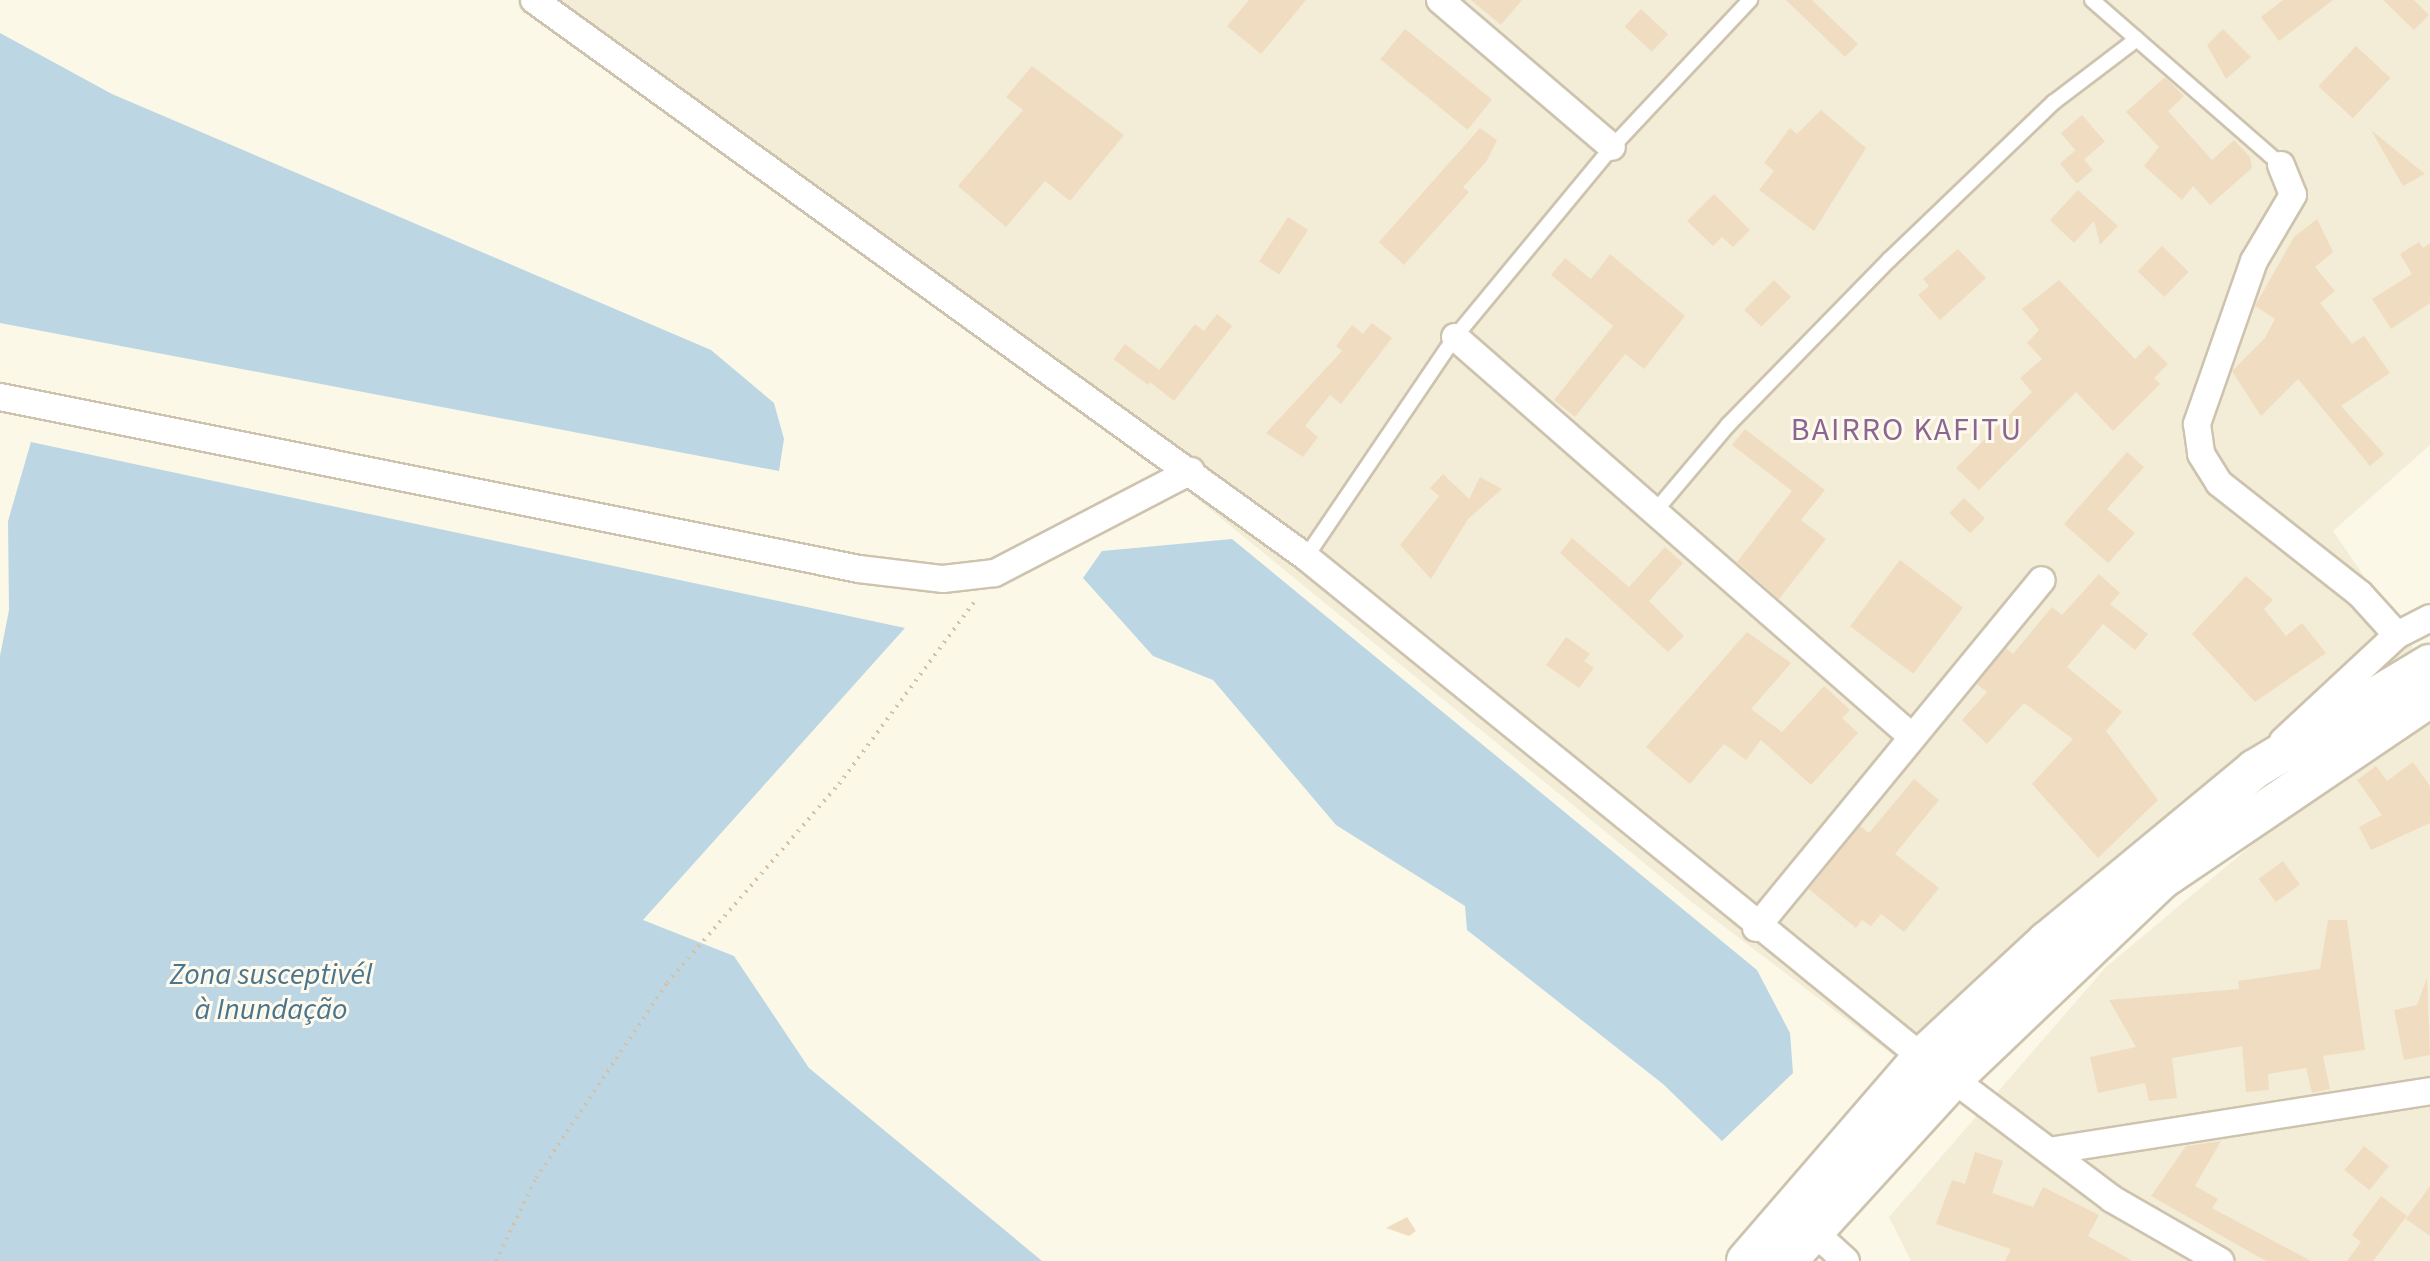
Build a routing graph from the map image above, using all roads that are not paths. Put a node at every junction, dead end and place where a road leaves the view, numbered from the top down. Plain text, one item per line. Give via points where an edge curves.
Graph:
1 (534, 0) edge
2 (1440, 0) edge
3 (1750, 0) edge
4 (2092, 0) edge
5 (2137, 39) junction
6 (1612, 147) junction
7 (2281, 165) joint
8 (1455, 337) junction
9 (0, 397) edge
10 (1191, 471) junction
11 (1652, 515) junction
12 (1306, 557) junction
13 (2042, 580) dead end
14 (2430, 618) edge
15 (2397, 635) junction
16 (2430, 664) edge
17 (2430, 698) edge
18 (1911, 736) junction
19 (2255, 769) junction
20 (1756, 928) junction
21 (1922, 1057) junction
22 (1953, 1079) junction
23 (2430, 1091) edge
24 (2055, 1150) junction
25 (1814, 1232) junction
26 (1746, 1261) edge
27 (1787, 1261) edge
28 (1846, 1261) edge
29 (2220, 1261) edge

1 - 10 street
2 - 6 street
3 - 6 lane
4 - 5 lane
5 - 7 lane
5 - 11 lane via 2054,102 1889,260 1728,425
6 - 8 lane
7 - 15 street via 2293,195 2254,261 2197,424 2201,454 2219,483 2360,594
8 - 11 street
8 - 12 lane
9 - 10 street via 859,569 943,579 995,573
10 - 12 street
11 - 18 street
12 - 20 street
13 - 18 street
14 - 15 street
15 - 19 street
16 - 19 main road
17 - 22 main road via 2161,880
18 - 20 street
19 - 21 main road via 2047,941
20 - 21 street
21 - 22 main road
21 - 26 main road
22 - 24 street
22 - 25 main road
23 - 24 street
24 - 29 street via 2112,1199
25 - 27 main road
25 - 28 street

